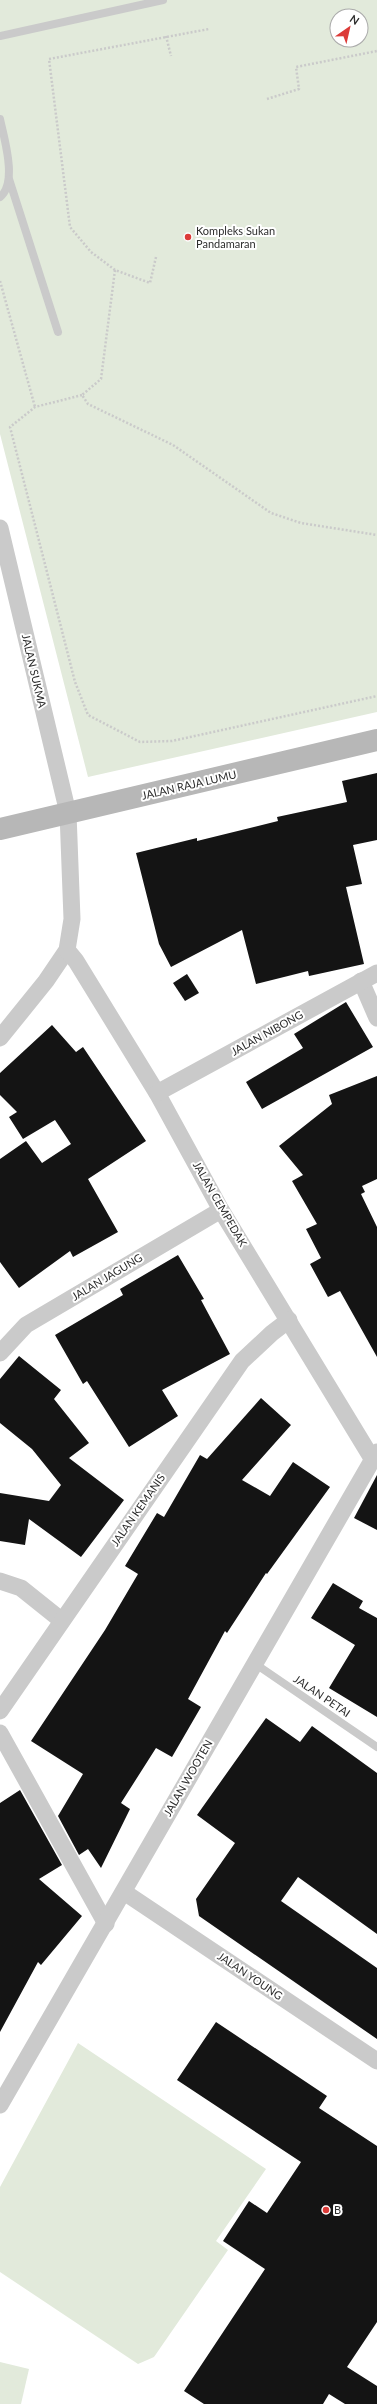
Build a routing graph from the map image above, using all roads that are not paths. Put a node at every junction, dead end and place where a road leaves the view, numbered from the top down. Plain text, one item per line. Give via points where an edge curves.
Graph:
1 (163, 0) edge
2 (0, 36) edge
3 (0, 119) edge
4 (4, 165) edge
5 (9, 179) junction
6 (0, 197) edge
7 (58, 332) dead end
8 (0, 528) edge
9 (377, 740) edge
10 (68, 813) junction
11 (0, 829) edge
12 (66, 950) junction
13 (377, 973) edge
14 (361, 982) junction
15 (377, 1018) edge
16 (0, 1038) edge
17 (157, 1092) junction
18 (221, 1210) junction
19 (289, 1320) junction
20 (0, 1353) edge
21 (375, 1456) edge
22 (0, 1581) edge
23 (62, 1620) junction
24 (254, 1663) junction
25 (0, 1711) edge
26 (0, 1733) edge
27 (377, 1747) edge
28 (124, 1892) junction
29 (106, 1924) junction
30 (377, 2061) edge
31 (0, 2105) edge

1 - 2 lane
3 - 4 lane
4 - 5 lane
5 - 6 lane via 4,194
5 - 7 lane
8 - 10 street, JALAN SUKMA
9 - 10 street, JALAN RAJA LUMU
10 - 11 street, JALAN RAJA LUMU
10 - 12 street, JALAN SUKMA via 72,919
12 - 16 street via 46,981
12 - 17 street, JALAN CEMPEDAK via 76,961
13 - 14 street, JALAN NIBONG
14 - 15 street
14 - 17 street, JALAN NIBONG
17 - 18 street, JALAN CEMPEDAK
18 - 19 street, JALAN CEMPEDAK
18 - 20 street, JALAN JAGUNG via 26,1325
19 - 21 street, JALAN CEMPEDAK
19 - 23 street, JALAN KEMANIS via 272,1332 242,1361
21 - 24 street, JALAN WOOTEN
22 - 23 street via 20,1588
23 - 25 street, JALAN KEMANIS
24 - 27 lane, JALAN PETAI
24 - 28 street, JALAN WOOTEN
26 - 29 street
28 - 29 street, JALAN WOOTEN
28 - 30 street, JALAN YOUNG
29 - 31 street, JALAN WOOTEN

